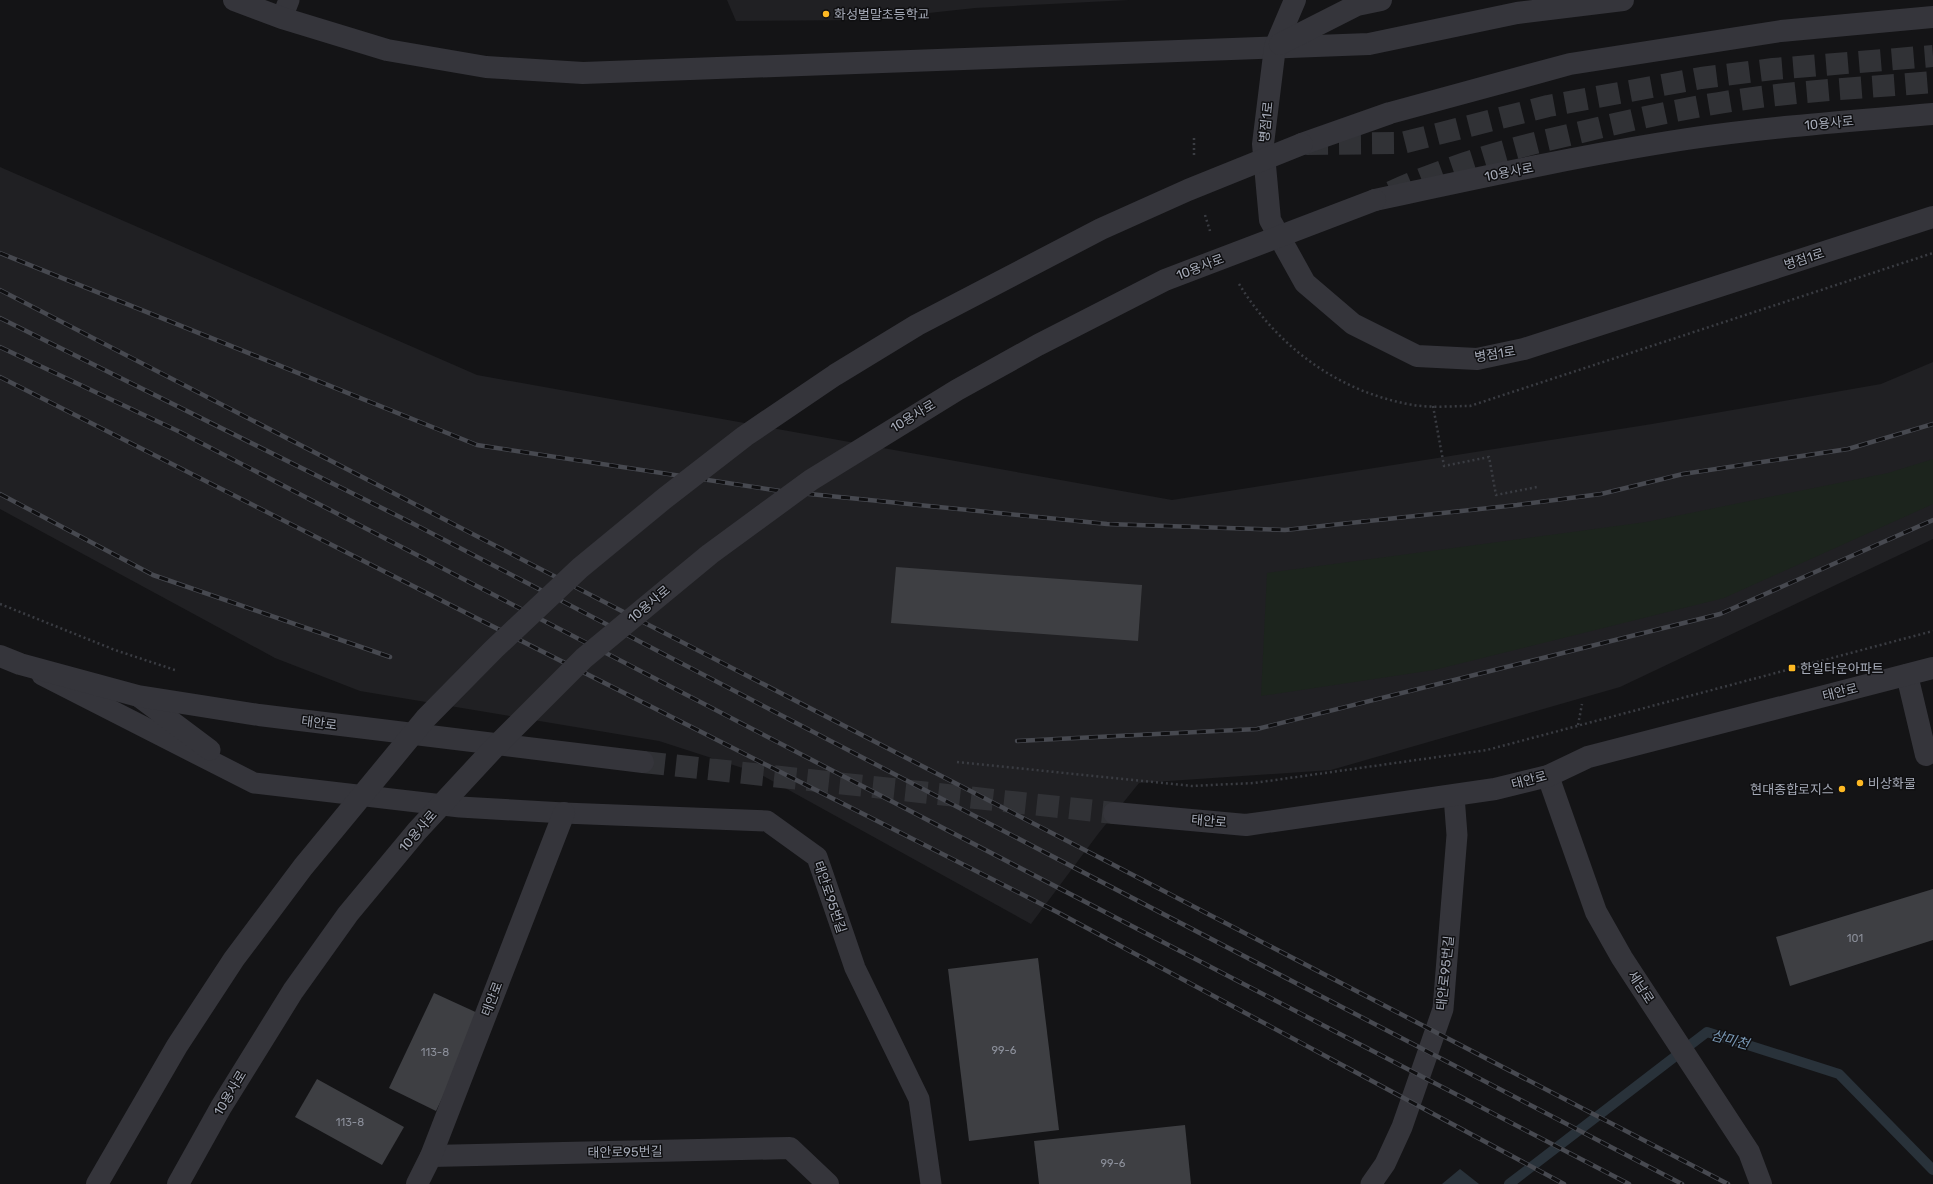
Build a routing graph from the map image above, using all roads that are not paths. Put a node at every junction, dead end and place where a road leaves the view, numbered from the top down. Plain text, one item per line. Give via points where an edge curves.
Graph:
1 (234, 0) edge
2 (1295, 0) edge
3 (1381, 0) edge
4 (1623, 0) edge
5 (286, 9) edge
6 (1933, 17) edge
7 (1275, 47) junction
8 (1933, 114) edge
9 (1933, 217) edge
10 (0, 656) edge
11 (20, 664) junction
12 (1933, 668) edge
13 (1907, 675) junction
14 (138, 696) junction
15 (1926, 755) dead end
16 (643, 762) tunnel mouth
17 (1548, 776) junction
18 (254, 783) junction
19 (1454, 796) junction
20 (564, 813) junction
21 (1114, 814) tunnel mouth
22 (431, 1156) junction
23 (97, 1184) edge
24 (178, 1184) edge
25 (417, 1184) edge
26 (828, 1184) edge
27 (931, 1184) edge
28 (1371, 1184) edge
29 (1761, 1184) edge

1 - 5 street
2 - 7 street, 병점1로
3 - 7 street via 1357,5
4 - 7 street via 1517,13 1369,44
5 - 7 street via 387,50 486,67 583,73
6 - 23 street, bridge via 1780,31 1570,64 1390,113 1302,144 1188,190 1101,229 917,325 835,375 745,436 580,568 426,718 303,867 234,959 177,1046
7 - 9 street, 병점1로 via 1263,144 1270,220 1305,283 1353,324 1417,356 1478,358 1524,349
8 - 24 street, 10용사로, bridge via 1801,125 1686,140 1375,200 1165,280 1038,344 886,433 811,480 710,554 584,658 494,748 417,831 348,914 293,991 221,1107
10 - 11 street, 태안로
11 - 14 street, 태안로
11 - 18 lane
12 - 13 street, 태안로
13 - 15 street
13 - 17 street, 태안로 via 1588,757
14 - 16 street, 태안로 via 259,715
14 - 18 lane
17 - 19 street, 태안로
17 - 29 street, 세남로 via 1596,912 1622,958 1749,1152
18 - 20 lane, 태안로95번길 via 460,807
19 - 21 street, 태안로 via 1246,824
19 - 28 lane, 태안로95번길 via 1457,835 1443,1009 1402,1127 1385,1164
20 - 22 street, 태안로
20 - 27 lane, 태안로95번길 via 767,821 817,857 855,968 919,1099
22 - 25 street, 태안로
22 - 26 street, 태안로95번길 via 790,1148

